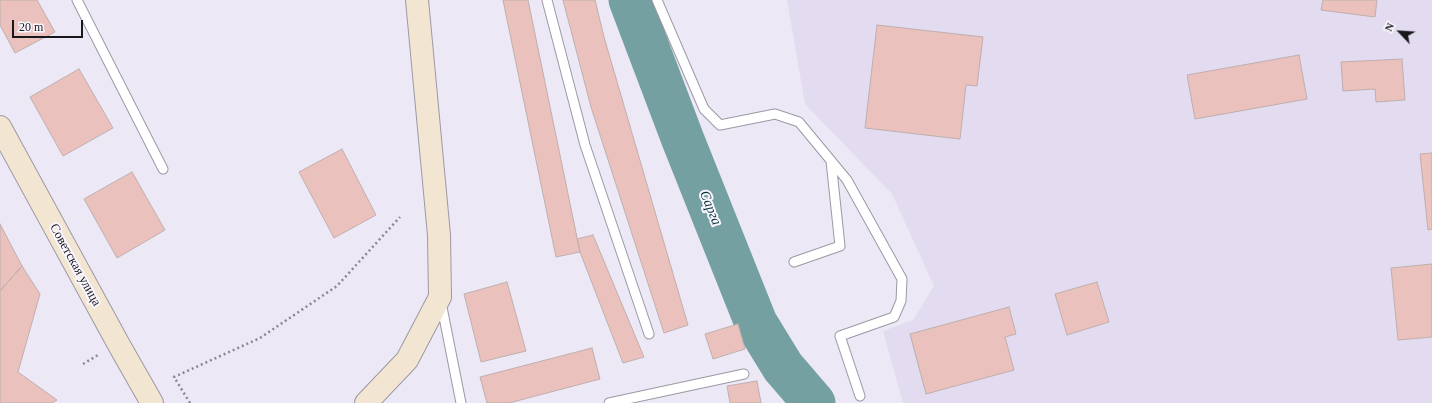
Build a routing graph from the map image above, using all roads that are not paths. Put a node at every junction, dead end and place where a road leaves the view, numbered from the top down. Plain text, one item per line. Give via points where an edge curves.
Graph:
1 (77, 0) edge
2 (417, 0) edge
3 (547, 0) edge
4 (657, 0) edge
5 (0, 127) edge
6 (831, 161) junction
7 (163, 170) dead end
8 (794, 262) dead end
9 (440, 297) junction
10 (649, 334) dead end
11 (744, 374) dead end
12 (860, 396) dead end
13 (152, 403) edge
14 (367, 403) edge
15 (461, 403) edge
16 (609, 403) edge

1 - 7 lane
2 - 9 street via 438,235
3 - 10 lane via 585,145
4 - 6 lane via 704,109 720,125 775,114 799,122
5 - 13 street, Советская улица
6 - 8 lane via 840,246
6 - 12 lane via 847,180 902,279 901,301 894,317 840,336
9 - 14 street via 407,360
9 - 15 lane
11 - 16 lane

